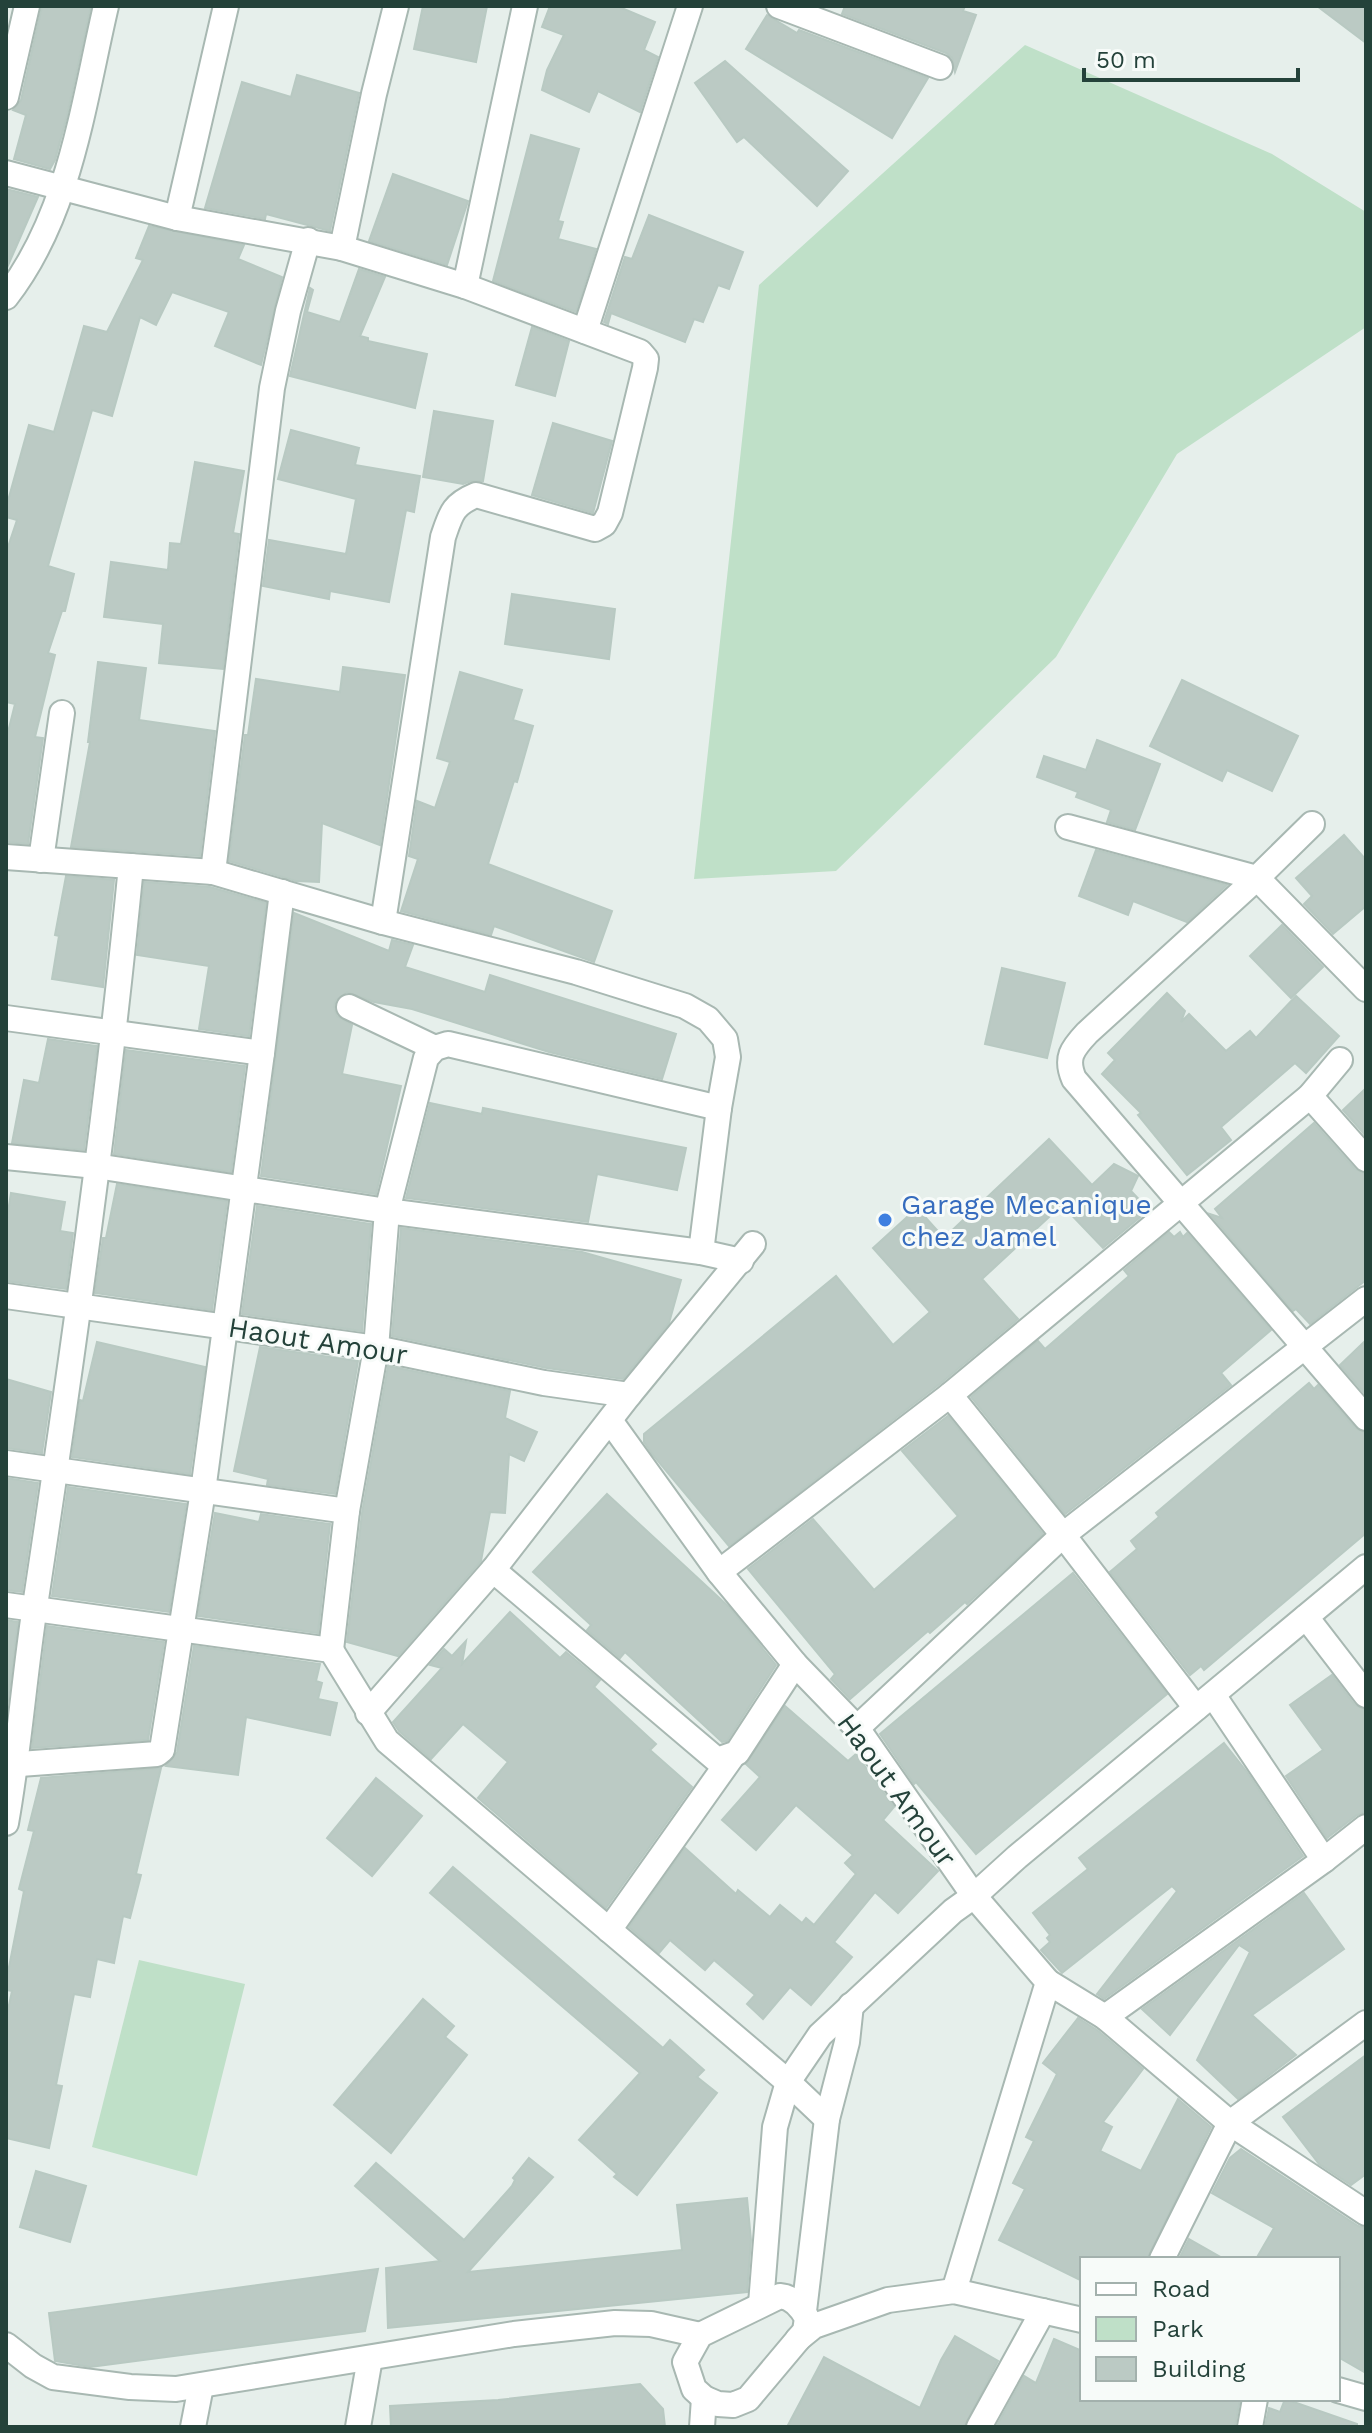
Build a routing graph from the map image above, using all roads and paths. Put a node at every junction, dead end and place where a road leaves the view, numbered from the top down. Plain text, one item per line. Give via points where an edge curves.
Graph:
1 (27, 6) edge
2 (106, 6) edge
3 (226, 6) edge
4 (396, 6) edge
5 (525, 6) edge
6 (690, 6) edge
7 (779, 6) edge
8 (940, 67) dead end
9 (6, 97) edge
10 (6, 173) edge
11 (62, 189) junction
12 (177, 218) junction
13 (308, 240) junction
14 (342, 248) junction
15 (465, 286) junction
16 (6, 297) edge
17 (585, 331) junction
18 (62, 713) dead end
19 (1312, 824) dead end
20 (1068, 827) dead end
21 (6, 857) edge
22 (41, 860) junction
23 (131, 866) junction
24 (213, 872) junction
25 (1257, 878) junction
26 (282, 892) junction
27 (383, 922) junction
28 (1366, 989) edge
29 (349, 1007) dead end
30 (6, 1018) edge
31 (115, 1033) junction
32 (435, 1048) junction
33 (262, 1053) junction
34 (1340, 1060) dead end
35 (1310, 1096) junction
36 (719, 1108) junction
37 (6, 1157) edge
38 (1366, 1159) edge
39 (96, 1166) junction
40 (243, 1188) junction
41 (1181, 1204) junction
42 (387, 1211) junction
43 (701, 1252) junction
44 (6, 1296) edge
45 (1366, 1299) edge
46 (77, 1306) junction
47 (223, 1326) junction
48 (376, 1348) junction
49 (1305, 1349) junction
50 (629, 1395) junction
51 (950, 1395) junction
52 (1366, 1418) edge
53 (611, 1422) junction
54 (6, 1463) edge
55 (56, 1470) junction
56 (203, 1491) junction
57 (347, 1511) junction
58 (1063, 1535) junction
59 (1366, 1567) edge
60 (493, 1570) junction
61 (719, 1572) junction
62 (6, 1605) edge
63 (34, 1610) junction
64 (1306, 1617) junction
65 (181, 1627) junction
66 (331, 1650) junction
67 (795, 1664) junction
68 (1366, 1695) edge
69 (1205, 1701) junction
70 (368, 1713) junction
71 (857, 1728) junction
72 (731, 1758) junction
73 (11, 1765) edge
74 (6, 1823) edge
75 (1366, 1827) edge
76 (1324, 1860) junction
77 (974, 1896) junction
78 (609, 1930) junction
79 (1048, 1982) junction
80 (851, 2005) junction
81 (1105, 2017) junction
82 (1366, 2023) edge
83 (788, 2082) junction
84 (827, 2119) junction
85 (1230, 2123) junction
86 (1363, 2206) edge
87 (1163, 2257) edge
88 (954, 2291) junction
89 (761, 2304) junction
90 (1043, 2311) junction
91 (1080, 2320) edge
92 (806, 2326) junction
93 (700, 2335) junction
94 (6, 2345) edge
95 (370, 2358) junction
96 (201, 2386) junction
97 (1340, 2391) edge
98 (704, 2398) junction
99 (1366, 2398) edge
100 (748, 2399) junction
101 (1255, 2401) edge
102 (193, 2427) edge
103 (358, 2427) edge
104 (702, 2427) edge
105 (734, 2427) edge
106 (979, 2427) edge
107 (1250, 2427) edge

1 - 9 street
2 - 11 street
3 - 12 street
4 - 14 street
5 - 15 street
6 - 17 street
7 - 8 street
10 - 11 street
11 - 12 street
11 - 16 street via 22,277
12 - 13 street
13 - 14 street
13 - 24 street via 272,388
14 - 15 street
15 - 17 street
17 - 27 street via 646,359 610,513 595,529 476,495 453,510 443,537
18 - 22 street
19 - 25 street
20 - 25 street
21 - 22 street
22 - 23 street
23 - 24 street
23 - 31 street
24 - 26 street
25 - 28 street
25 - 41 street via 1070,1054 1074,1079
26 - 27 street
26 - 33 street
27 - 36 street via 685,1006 708,1019 725,1039 728,1057
29 - 32 street
30 - 31 street
31 - 33 street
31 - 39 street
32 - 36 street via 448,1044
32 - 42 street via 426,1058
33 - 40 street
34 - 35 street
35 - 38 street
35 - 41 street
36 - 43 street
37 - 39 street
39 - 40 street
39 - 46 street
40 - 42 street
40 - 47 street
41 - 49 street
41 - 51 street
42 - 43 street
42 - 48 street
43 - 50 street via 747,1253
44 - 46 street, Haout Amour
45 - 49 street
46 - 47 street, Haout Amour
46 - 55 street
47 - 48 street, Haout Amour
47 - 56 street
48 - 50 street, Haout Amour
48 - 57 street
49 - 52 street
49 - 58 street
50 - 53 street
51 - 58 street
51 - 61 street
53 - 60 street
53 - 61 street, Haout Amour
54 - 55 street
55 - 56 street
55 - 63 street
56 - 57 street
56 - 65 street
57 - 66 street
58 - 69 street
58 - 71 street
59 - 64 street
60 - 70 street
60 - 72 street via 710,1757
61 - 67 street, Haout Amour
62 - 63 street
63 - 65 street
63 - 73 street
64 - 68 street
64 - 69 street
65 - 66 street
65 - 73 street via 164,1742 157,1754
66 - 70 street
67 - 71 street, Haout Amour
67 - 72 street
69 - 76 street
69 - 77 street
70 - 78 street via 387,1741
71 - 77 street, Haout Amour
72 - 78 street
73 - 74 street
75 - 76 street
76 - 81 street
77 - 79 street, Haout Amour
77 - 80 street
78 - 83 street
79 - 81 street, Haout Amour
79 - 88 street
80 - 83 street via 820,2035
80 - 84 street
81 - 85 street, Haout Amour
82 - 85 street
83 - 84 street
83 - 89 street via 775,2127
84 - 92 street
85 - 86 street, Haout Amour
85 - 87 street
88 - 90 street
88 - 92 street via 888,2300
89 - 92 street via 787,2296
89 - 93 street
90 - 91 street
90 - 106 street
92 - 100 street
93 - 95 street via 651,2324 615,2323
93 - 98 street via 685,2362 694,2389
94 - 96 street via 53,2377 130,2387
95 - 96 street
95 - 103 street
96 - 102 street
97 - 99 street
98 - 100 street via 733,2405
98 - 104 street
100 - 105 street
101 - 107 street

